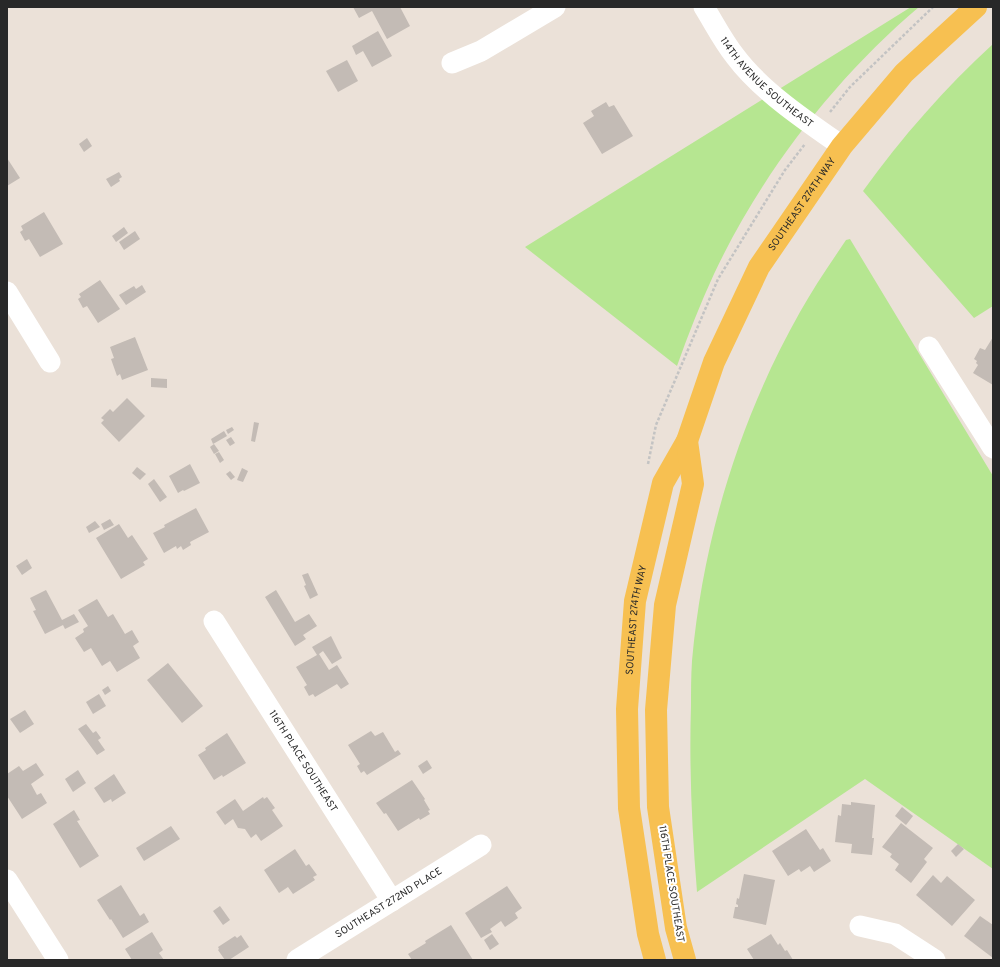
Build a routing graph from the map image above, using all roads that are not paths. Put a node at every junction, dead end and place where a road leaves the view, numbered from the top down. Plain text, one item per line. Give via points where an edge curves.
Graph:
1 (555, 7) edge
2 (704, 7) edge
3 (976, 7) edge
4 (452, 63) dead end
5 (842, 146) junction
6 (7, 292) edge
7 (929, 347) dead end
8 (50, 362) dead end
9 (687, 441) junction
10 (993, 448) edge
11 (214, 622) dead end
12 (658, 807) joint
13 (481, 845) dead end
14 (7, 880) edge
15 (392, 901) junction
16 (860, 926) dead end
17 (58, 960) edge
18 (297, 960) edge
19 (655, 960) edge
20 (685, 960) edge
21 (935, 960) edge

1 - 4 street via 481,51
2 - 5 street, 114TH AVENUE SOUTHEAST via 735,57 764,88
3 - 5 main road, SOUTHEAST 274TH WAY via 904,72
5 - 9 main road, SOUTHEAST 274TH WAY via 759,267 714,362
6 - 8 street
7 - 10 street
9 - 12 main road, SOUTHEAST 274TH WAY via 692,484 664,605 656,710
9 - 19 main road, SOUTHEAST 274TH WAY via 663,483 635,600 627,709 629,808 648,934
11 - 15 street, 116TH PLACE SOUTHEAST
12 - 20 main road, 116TH PLACE SOUTHEAST via 676,928
13 - 15 street, SOUTHEAST 272ND PLACE
14 - 17 street
15 - 18 street, SOUTHEAST 272ND PLACE
16 - 21 street via 895,934

